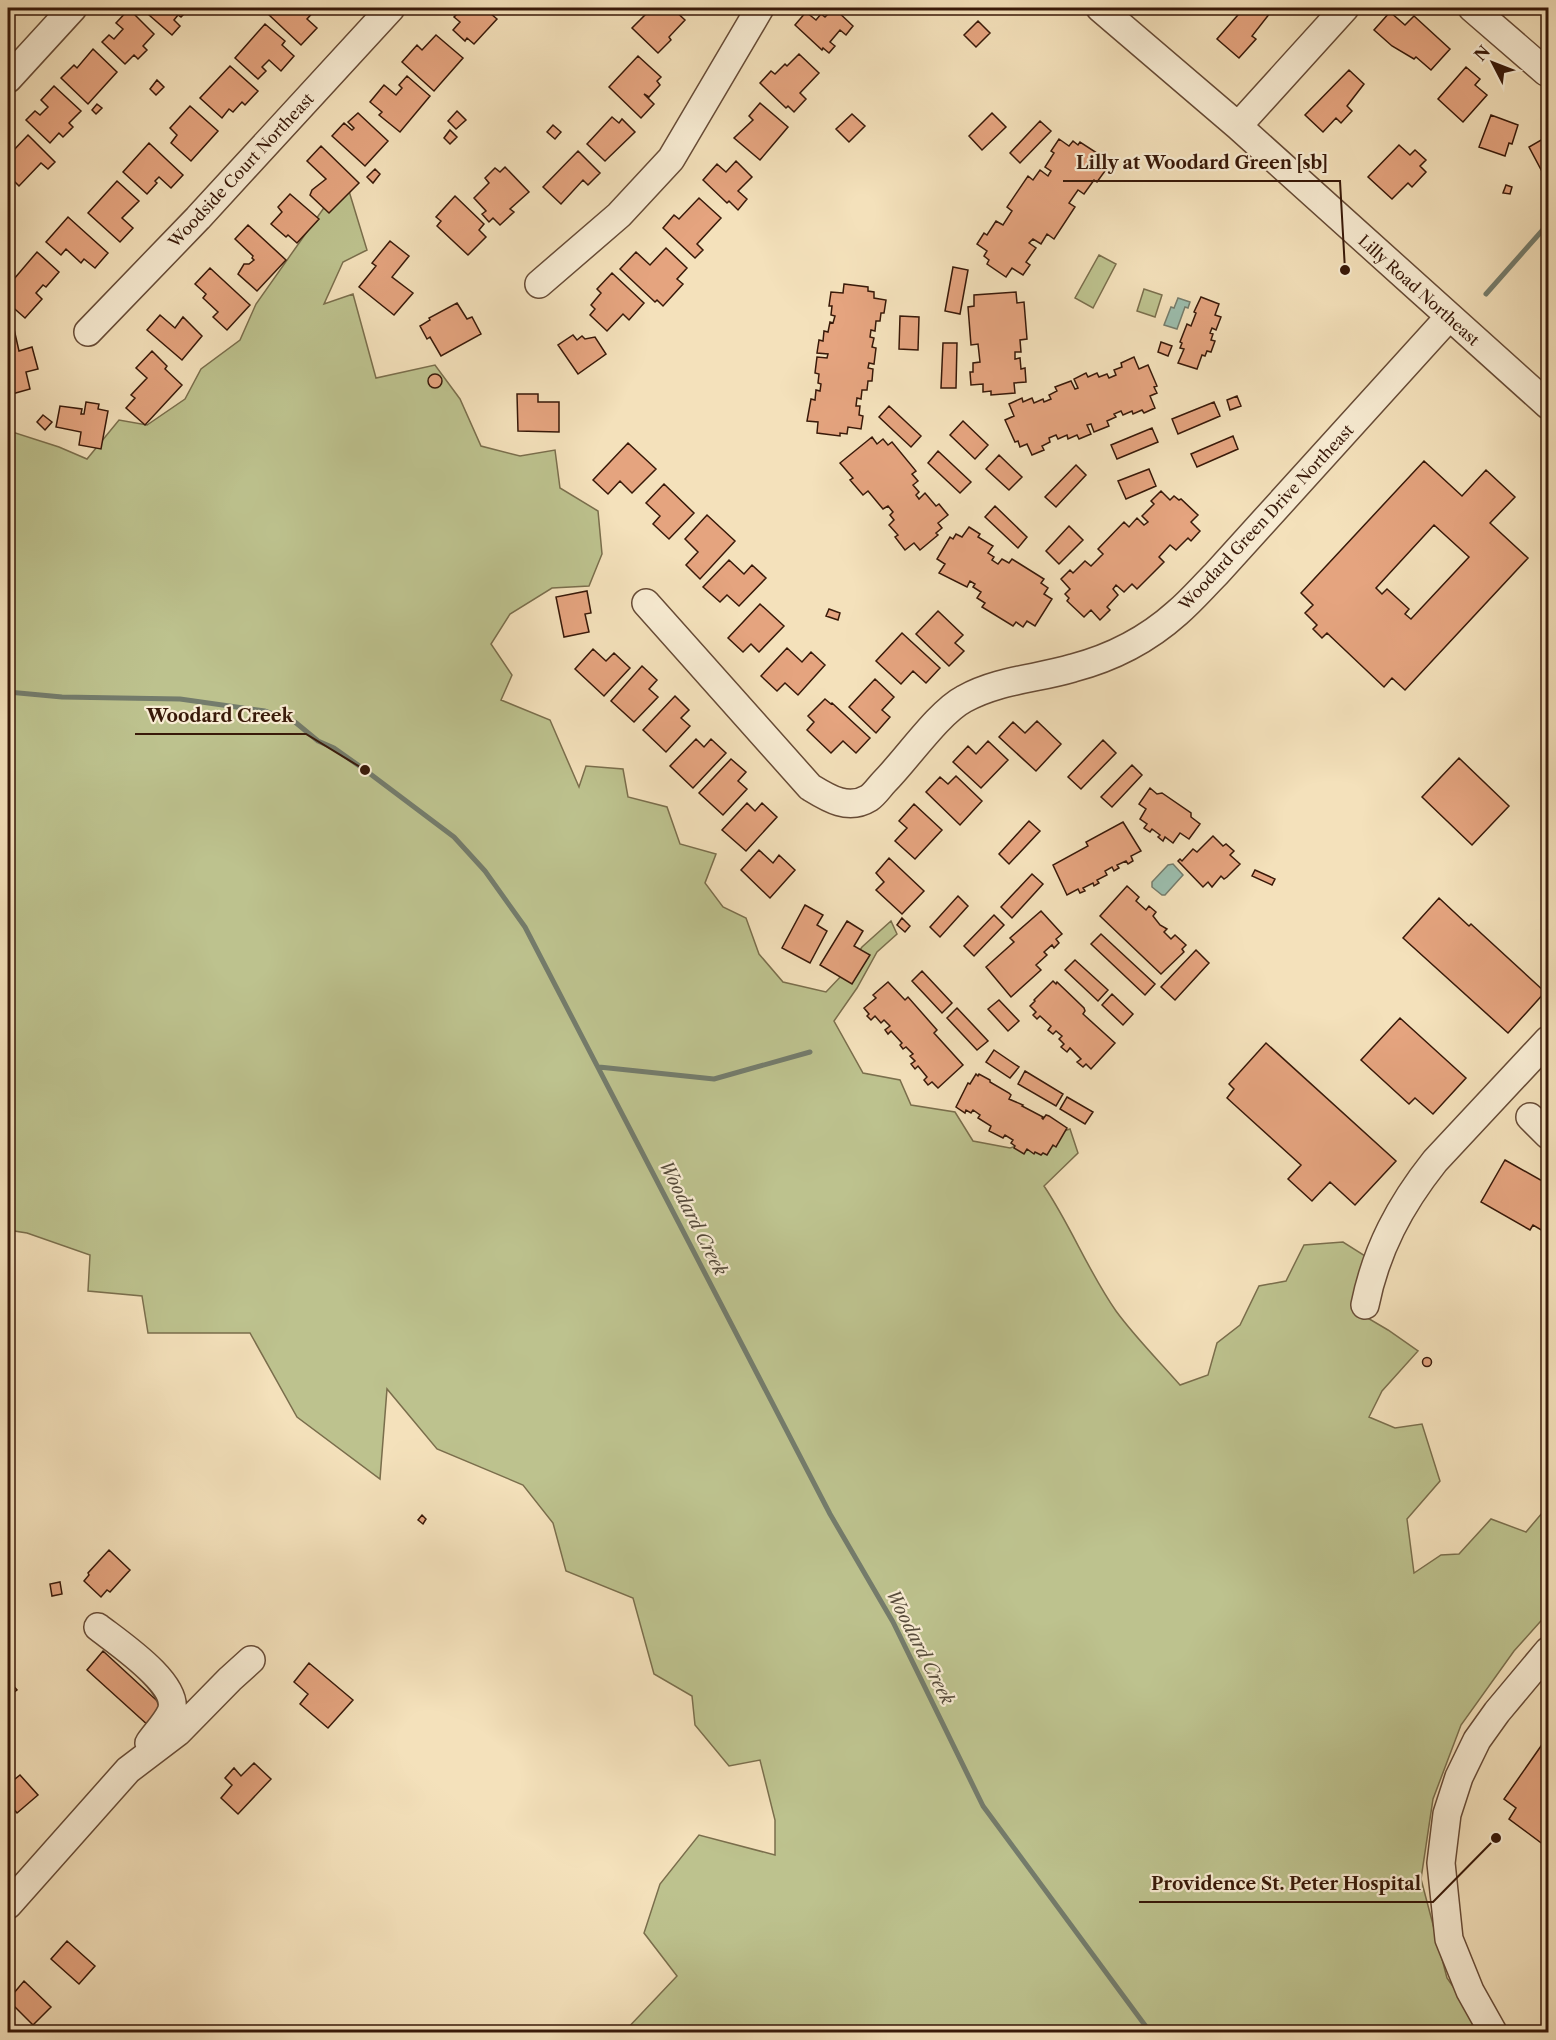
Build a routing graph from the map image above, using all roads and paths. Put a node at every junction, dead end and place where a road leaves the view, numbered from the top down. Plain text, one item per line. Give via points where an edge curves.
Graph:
1 (73, 8) edge
2 (391, 8) edge
3 (760, 8) edge
4 (1100, 8) edge
5 (1346, 8) edge
6 (1472, 8) edge
7 (1546, 72) dead end
8 (8, 79) edge
9 (1239, 126) junction
10 (539, 284) dead end
11 (1449, 317) junction
12 (88, 332) dead end
13 (1548, 405) edge
14 (646, 603) dead end
15 (1548, 1040) edge
16 (1365, 1305) dead end
17 (98, 1627) dead end
18 (1548, 1651) edge
19 (251, 1660) dead end
20 (128, 1770) junction
21 (8, 1905) edge
22 (1493, 2032) edge

1 - 8 street
2 - 12 street, Woodside Court Northeast
3 - 10 street via 671,159 619,215
4 - 9 street, Lilly Road Northeast
5 - 9 street
6 - 7 street
9 - 11 street, Lilly Road Northeast
11 - 13 street, Lilly Road Northeast
11 - 14 street, Woodard Green Drive Northeast via 1176,614 1110,657 992,686 962,700 869,798 846,804 810,787
15 - 16 street via 1435,1161 1400,1210 1372,1273
17 - 20 street via 158,1676 171,1695 172,1710
18 - 22 street via 1478,1740 1459,1777 1447,1814 1441,1863 1449,1939 1470,1991
19 - 20 street via 178,1732
20 - 21 street

